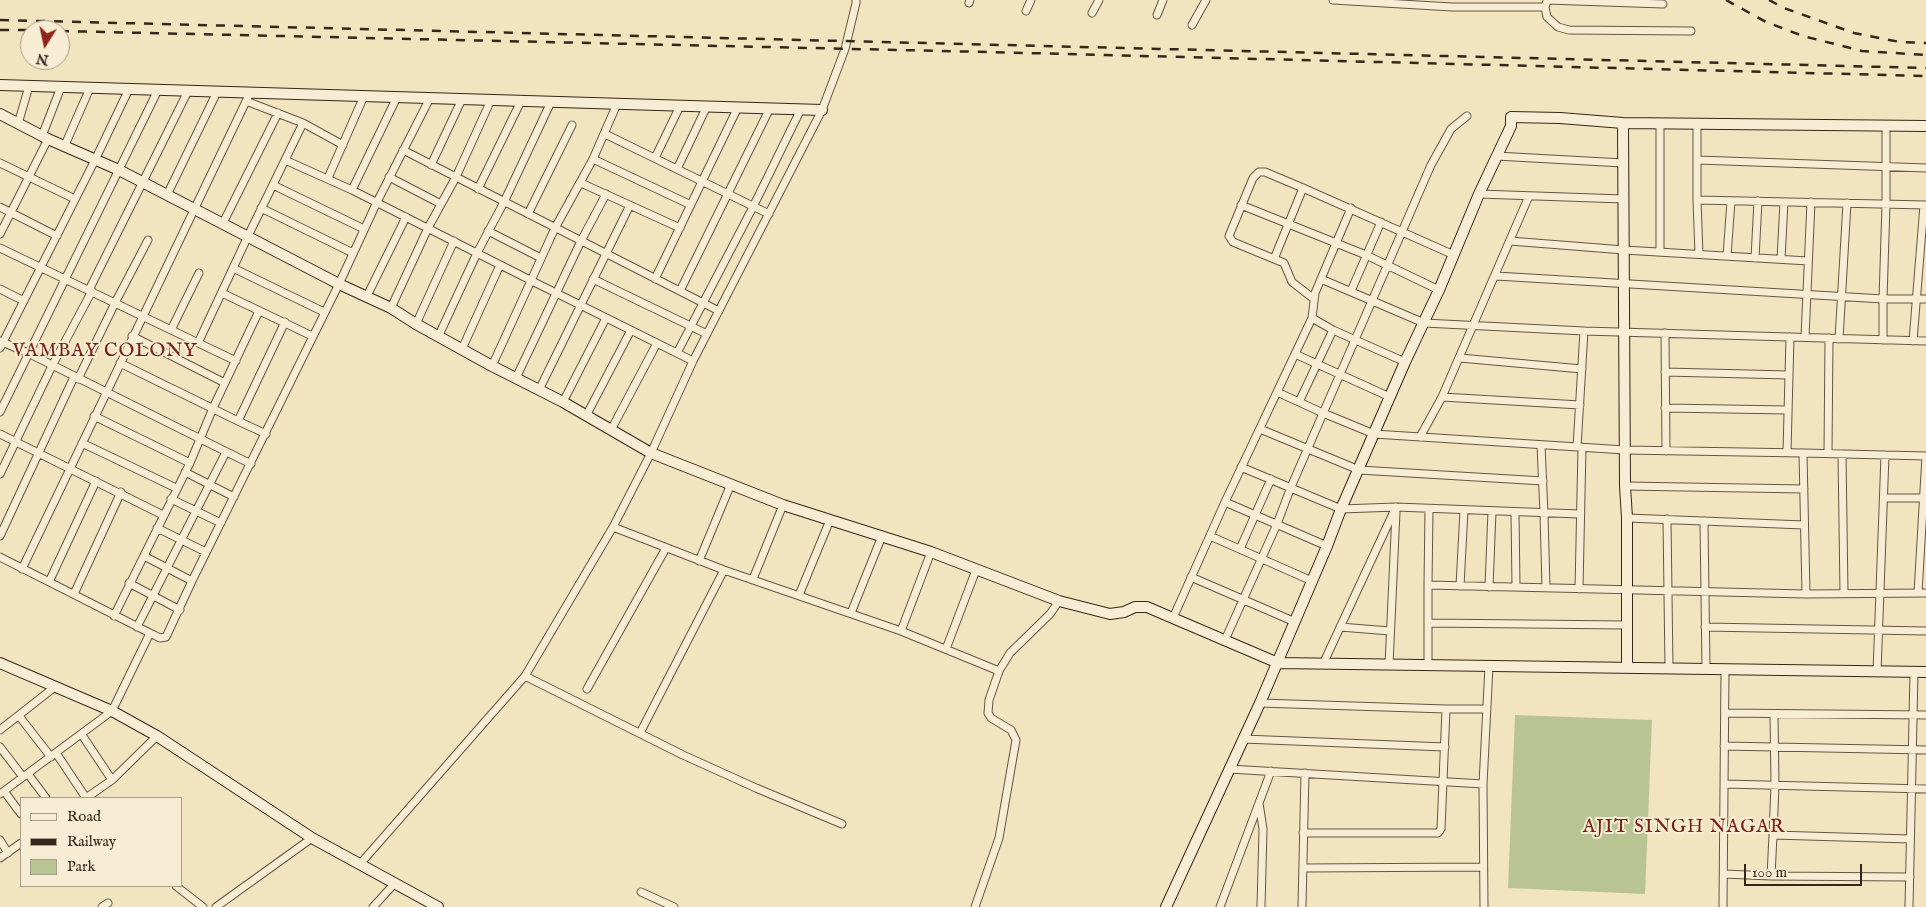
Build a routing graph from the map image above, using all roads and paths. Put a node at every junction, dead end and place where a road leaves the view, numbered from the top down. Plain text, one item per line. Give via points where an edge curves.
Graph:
1 (856, 0) edge
2 (1031, 0) edge
3 (1099, 0) edge
4 (1163, 0) edge
5 (1206, 0) edge
6 (1333, 0) edge
7 (1593, 0) edge
8 (1453, 3) edge
9 (1546, 3) edge
10 (1500, 4) edge
11 (1663, 4) dead end
12 (1026, 11) dead end
13 (1092, 13) dead end
14 (1157, 16) dead end
15 (1192, 25) dead end
16 (1691, 31) dead end
17 (0, 85) edge
18 (29, 86) junction
19 (61, 87) junction
20 (90, 88) junction
21 (129, 89) junction
22 (158, 90) junction
23 (188, 91) junction
24 (217, 92) junction
25 (364, 96) junction
26 (248, 97) junction
27 (397, 97) junction
28 (430, 98) junction
29 (462, 99) junction
30 (491, 100) junction
31 (520, 101) junction
32 (551, 102) junction
33 (618, 104) junction
34 (680, 106) junction
35 (707, 106) junction
36 (738, 107) junction
37 (770, 108) junction
38 (801, 109) junction
39 (822, 110) junction
40 (278, 113) junction
41 (1, 116) edge
42 (1466, 116) dead end
43 (303, 123) junction
44 (1623, 123) junction
45 (1660, 123) junction
46 (18, 124) junction
47 (1698, 124) junction
48 (572, 125) dead end
49 (1886, 126) junction
50 (1926, 126) edge
51 (605, 134) junction
52 (45, 138) junction
53 (65, 145) junction
54 (343, 145) junction
55 (403, 150) junction
56 (1496, 156) junction
57 (655, 158) junction
58 (593, 159) junction
59 (95, 160) junction
60 (285, 160) junction
61 (1697, 160) junction
62 (0, 162) edge
63 (1623, 163) junction
64 (431, 164) junction
65 (1886, 167) junction
66 (1926, 168) edge
67 (677, 169) junction
68 (118, 170) junction
69 (28, 176) junction
70 (389, 177) junction
71 (456, 177) junction
72 (328, 178) junction
73 (702, 182) junction
74 (143, 183) junction
75 (581, 183) junction
76 (273, 185) junction
77 (1303, 188) junction
78 (478, 189) junction
79 (352, 190) junction
80 (606, 194) junction
81 (728, 194) junction
82 (1479, 194) junction
83 (166, 195) junction
84 (1529, 196) junction
85 (1623, 198) junction
86 (75, 199) junction
87 (1697, 200) junction
88 (1731, 201) junction
89 (1758, 201) junction
90 (376, 202) junction
91 (504, 202) junction
92 (1784, 202) junction
93 (1811, 202) junction
94 (1847, 203) junction
95 (441, 204) junction
96 (691, 204) junction
97 (630, 205) junction
98 (1242, 205) junction
99 (1886, 205) junction
100 (1925, 205) edge
101 (753, 207) junction
102 (0, 208) edge
103 (261, 208) junction
104 (1351, 208) junction
105 (194, 209) junction
106 (10, 213) junction
107 (528, 214) junction
108 (769, 214) junction
109 (406, 217) junction
110 (1381, 222) junction
111 (223, 223) junction
112 (1288, 224) junction
113 (428, 228) junction
114 (556, 228) junction
115 (680, 228) junction
116 (364, 229) junction
117 (488, 231) junction
118 (1402, 231) junction
119 (0, 234) edge
120 (56, 236) junction
121 (248, 236) junction
122 (148, 240) dead end
123 (454, 241) junction
124 (581, 241) junction
125 (1510, 241) junction
126 (1336, 243) junction
127 (0, 248) edge
128 (1624, 250) junction
129 (1660, 252) junction
130 (354, 253) junction
131 (477, 253) junction
132 (606, 254) junction
133 (1699, 254) junction
134 (1366, 255) junction
135 (1454, 255) junction
136 (1727, 256) junction
137 (541, 258) junction
138 (1755, 258) junction
139 (1274, 259) junction
140 (1780, 259) junction
141 (1808, 261) junction
142 (500, 265) junction
143 (1388, 266) junction
144 (41, 267) junction
145 (233, 268) junction
146 (199, 273) dead end
147 (1496, 276) junction
148 (655, 278) junction
149 (66, 279) junction
150 (593, 279) junction
151 (1321, 279) junction
152 (530, 280) junction
153 (339, 284) junction
154 (1624, 284) junction
155 (0, 289) edge
156 (1439, 290) junction
157 (90, 291) junction
158 (680, 291) junction
159 (1351, 291) junction
160 (222, 293) junction
161 (556, 293) junction
162 (1807, 294) junction
163 (367, 296) junction
164 (1842, 296) junction
165 (1314, 298) junction
166 (1883, 299) junction
167 (1918, 299) junction
168 (1372, 300) junction
169 (1926, 300) edge
170 (24, 301) junction
171 (115, 303) junction
172 (704, 303) junction
173 (580, 305) junction
174 (391, 308) junction
175 (259, 311) junction
176 (719, 311) junction
177 (324, 312) junction
178 (142, 316) junction
179 (606, 318) junction
180 (1312, 318) junction
181 (285, 322) junction
182 (1424, 323) junction
183 (416, 324) junction
184 (1474, 325) junction
185 (691, 327) junction
186 (171, 330) junction
187 (630, 330) junction
188 (1332, 330) junction
189 (1584, 331) junction
190 (1624, 332) junction
191 (1665, 333) junction
192 (707, 334) junction
193 (439, 335) junction
194 (132, 336) junction
195 (312, 336) junction
196 (1790, 337) junction
197 (1804, 337) junction
198 (1829, 338) junction
199 (1839, 338) junction
200 (1354, 340) junction
201 (1883, 340) junction
202 (1913, 340) junction
203 (1926, 341) edge
204 (198, 342) junction
205 (657, 343) junction
206 (1, 344) edge
207 (462, 349) junction
208 (28, 353) junction
209 (677, 353) junction
210 (1295, 354) junction
211 (1460, 358) junction
212 (693, 360) junction
213 (236, 361) junction
214 (1405, 362) junction
215 (120, 363) junction
216 (1318, 364) junction
217 (52, 366) junction
218 (492, 366) junction
219 (1582, 369) junction
220 (1665, 372) junction
221 (1339, 374) junction
222 (1789, 375) junction
223 (76, 378) junction
224 (516, 378) junction
225 (225, 383) junction
226 (539, 390) junction
227 (1277, 392) junction
228 (106, 393) junction
229 (1390, 397) junction
230 (1442, 397) junction
231 (563, 402) junction
232 (1299, 402) junction
233 (1580, 405) junction
234 (213, 408) junction
235 (1665, 408) junction
236 (1788, 410) junction
237 (0, 412) edge
238 (1323, 414) junction
239 (94, 416) junction
240 (586, 416) junction
241 (238, 421) junction
242 (1260, 429) junction
243 (611, 430) junction
244 (0, 434) edge
245 (266, 434) junction
246 (1374, 434) junction
247 (1420, 437) junction
248 (201, 439) junction
249 (16, 442) junction
250 (82, 443) junction
251 (1541, 445) junction
252 (1579, 447) junction
253 (1308, 449) junction
254 (1625, 450) junction
255 (1666, 451) junction
256 (226, 452) junction
257 (1787, 452) junction
258 (1803, 452) junction
259 (38, 453) junction
260 (651, 453) junction
261 (1828, 453) junction
262 (1842, 454) junction
263 (1886, 455) junction
264 (1926, 456) edge
265 (190, 463) junction
266 (251, 464) junction
267 (1241, 467) junction
268 (70, 469) junction
269 (1359, 470) junction
270 (185, 472) junction
271 (0, 474) edge
272 (1271, 479) junction
273 (96, 481) junction
274 (1543, 481) junction
275 (210, 484) junction
276 (731, 484) junction
277 (1625, 486) junction
278 (1291, 487) junction
279 (176, 488) junction
280 (1804, 489) junction
281 (121, 492) junction
282 (234, 497) junction
283 (1884, 498) junction
284 (1925, 498) edge
285 (171, 499) junction
286 (1225, 502) junction
287 (783, 505) junction
288 (1396, 507) junction
289 (1430, 508) junction
290 (1341, 509) junction
291 (1464, 510) junction
292 (198, 511) junction
293 (1492, 511) junction
294 (1515, 512) junction
295 (1544, 514) junction
296 (1580, 514) junction
297 (163, 515) junction
298 (1256, 515) junction
299 (1627, 518) junction
300 (1667, 519) junction
301 (830, 520) junction
302 (1704, 521) junction
303 (221, 523) junction
304 (1277, 524) junction
305 (1804, 525) junction
306 (613, 527) junction
307 (157, 528) junction
308 (0, 536) edge
309 (882, 536) junction
310 (1210, 536) junction
311 (182, 540) junction
312 (1327, 546) junction
313 (666, 548) junction
314 (1240, 549) junction
315 (206, 552) junction
316 (931, 552) junction
317 (144, 556) junction
318 (0, 558) edge
319 (1261, 559) junction
320 (700, 561) junction
321 (167, 568) junction
322 (22, 569) junction
323 (724, 570) junction
324 (976, 570) junction
325 (1191, 577) junction
326 (753, 579) junction
327 (1312, 581) junction
328 (49, 582) junction
329 (192, 582) junction
330 (129, 583) junction
331 (1428, 586) junction
332 (1460, 586) junction
333 (1489, 587) junction
334 (1516, 588) junction
335 (1546, 588) junction
336 (1579, 589) junction
337 (1626, 590) junction
338 (1668, 591) junction
339 (1705, 592) junction
340 (1844, 593) junction
341 (1880, 593) junction
342 (1922, 593) edge
343 (74, 594) junction
344 (1806, 594) junction
345 (799, 595) junction
346 (153, 596) junction
347 (1244, 600) junction
348 (1059, 602) junction
349 (180, 610) junction
350 (851, 613) junction
351 (114, 616) junction
352 (1173, 618) junction
353 (1295, 622) junction
354 (1428, 623) junction
355 (1626, 625) junction
356 (1340, 627) junction
357 (1705, 627) junction
358 (138, 628) junction
359 (1879, 629) junction
360 (1390, 630) junction
361 (901, 631) junction
362 (1926, 631) edge
363 (150, 634) junction
364 (1225, 640) junction
365 (946, 649) junction
366 (0, 663) edge
367 (1278, 663) junction
368 (1323, 664) junction
369 (1389, 665) junction
370 (1428, 665) junction
371 (1489, 666) junction
372 (1627, 668) junction
373 (1669, 669) junction
374 (1706, 669) junction
375 (1725, 670) junction
376 (999, 671) junction
377 (1877, 672) junction
378 (1914, 672) junction
379 (1926, 672) edge
380 (525, 676) junction
381 (56, 686) junction
382 (587, 689) dead end
383 (1260, 704) junction
384 (1446, 709) junction
385 (1487, 709) junction
386 (112, 711) junction
387 (1725, 713) junction
388 (1774, 714) junction
389 (1913, 715) junction
390 (1926, 715) edge
391 (19, 716) junction
392 (0, 730) edge
393 (640, 732) junction
394 (82, 734) junction
395 (157, 736) junction
396 (1243, 738) junction
397 (1724, 746) junction
398 (0, 747) edge
399 (1445, 747) junction
400 (1774, 748) junction
401 (1912, 750) junction
402 (1926, 750) edge
403 (53, 755) junction
404 (1229, 769) junction
405 (1271, 771) junction
406 (1305, 773) junction
407 (25, 776) junction
408 (112, 780) junction
409 (1444, 782) junction
410 (1483, 784) junction
411 (1724, 784) junction
412 (1775, 785) junction
413 (1911, 788) junction
414 (1926, 789) edge
415 (2, 793) edge
416 (45, 797) edge
417 (85, 797) edge
418 (87, 797) edge
419 (1259, 801) junction
420 (20, 813) edge
421 (842, 824) dead end
422 (1303, 833) junction
423 (1772, 835) junction
424 (312, 838) junction
425 (1910, 839) junction
426 (0, 840) edge
427 (20, 844) edge
428 (8, 853) junction
429 (0, 858) edge
430 (360, 864) junction
431 (1483, 867) junction
432 (1303, 868) junction
433 (1724, 874) junction
434 (1771, 876) junction
435 (1910, 877) junction
436 (395, 883) junction
437 (177, 887) edge
438 (641, 892) dead end
439 (434, 906) edge
440 (203, 907) edge
441 (216, 907) edge
442 (373, 907) edge
443 (674, 907) edge
444 (975, 907) edge
445 (1166, 907) edge
446 (1220, 907) edge
447 (1261, 907) edge
448 (1302, 907) edge
449 (1484, 907) edge
450 (1723, 907) edge
451 (1909, 907) edge

1 - 39 street via 845,49
2 - 12 street
3 - 13 street
4 - 14 street
5 - 15 street
6 - 8 street
7 - 9 street
7 - 11 street
8 - 10 street
9 - 10 street
9 - 16 street via 1547,17 1553,24 1569,30
17 - 18 street
18 - 19 street
18 - 46 street
19 - 20 street
19 - 52 street
20 - 21 street
20 - 53 street
21 - 22 street
21 - 59 street
22 - 23 street
22 - 68 street
23 - 24 street
23 - 74 street
24 - 26 street
24 - 83 street
25 - 26 street
25 - 27 street
25 - 54 street
26 - 40 street
26 - 105 street
27 - 28 street
27 - 79 street
28 - 29 street
28 - 55 street
29 - 30 street
29 - 64 street
30 - 31 street
30 - 71 street
31 - 32 street
31 - 78 street
32 - 33 street
32 - 91 street
33 - 34 street
33 - 51 street
34 - 35 street
34 - 57 street
35 - 36 street
35 - 67 street
36 - 37 street
36 - 73 street
37 - 38 street
37 - 81 street
38 - 39 street
38 - 101 street
39 - 108 street
40 - 43 street
40 - 111 street
41 - 46 street
42 - 118 street via 1447,135
43 - 54 street
43 - 60 street
44 - 45 street
44 - 56 street via 1511,117 1511,126
44 - 63 street
45 - 47 street
45 - 129 street
46 - 52 street
47 - 49 street
47 - 61 street
48 - 107 street
49 - 50 street
49 - 65 street
51 - 57 street
51 - 58 street
52 - 53 street
52 - 69 street
53 - 59 street
54 - 72 street
55 - 64 street
55 - 70 street
56 - 63 street
56 - 82 street
57 - 67 street
58 - 75 street
58 - 96 street
59 - 68 street
59 - 86 street
60 - 72 street
60 - 76 street
61 - 65 street
61 - 87 street
62 - 69 street
63 - 85 street
64 - 71 street
65 - 66 street
65 - 99 street
67 - 73 street
68 - 74 street
68 - 149 street
69 - 86 street
69 - 106 street
70 - 90 street
70 - 95 street
71 - 78 street
71 - 95 street
72 - 79 street
73 - 81 street
73 - 96 street
74 - 83 street
74 - 157 street
75 - 80 street
75 - 114 street
76 - 103 street
76 - 116 street
77 - 98 street via 1259,172 1253,178
77 - 104 street
77 - 112 street
78 - 91 street
79 - 90 street
80 - 97 street
80 - 124 street
81 - 101 street
81 - 158 street
82 - 84 street
82 - 135 street
83 - 105 street
84 - 85 street
84 - 125 street
85 - 128 street
86 - 120 street
87 - 88 street
87 - 133 street
88 - 89 street
88 - 136 street
89 - 92 street
89 - 138 street
90 - 109 street
90 - 116 street
91 - 107 street
91 - 117 street
92 - 93 street
92 - 140 street
93 - 94 street
93 - 141 street
94 - 99 street
94 - 164 street
95 - 113 street
96 - 115 street
97 - 115 street
97 - 132 street
98 - 112 street
98 - 139 street via 1229,233 1230,239
99 - 100 street
99 - 166 street
100 - 167 street
101 - 108 street
101 - 172 street
102 - 106 street
103 - 121 street
103 - 130 street
104 - 110 street
104 - 126 street
105 - 111 street
105 - 178 street
106 - 119 street
106 - 120 street
107 - 114 street
108 - 176 street
109 - 113 street
109 - 163 street
110 - 118 street
110 - 134 street
111 - 121 street
112 - 126 street
112 - 139 street
113 - 123 street
113 - 174 street
114 - 124 street
114 - 137 street
115 - 148 street
116 - 130 street
117 - 131 street
117 - 137 street
118 - 135 street
118 - 143 street
120 - 144 street
121 - 145 street
121 - 153 street
122 - 171 street
123 - 131 street
123 - 183 street
124 - 132 street
124 - 161 street
125 - 128 street
125 - 147 street
126 - 134 street
126 - 151 street
127 - 144 street
128 - 129 street
128 - 154 street
129 - 133 street
130 - 153 street
131 - 142 street
131 - 193 street
132 - 148 street
132 - 150 street
133 - 136 street
134 - 143 street
134 - 159 street
135 - 156 street
136 - 138 street
137 - 152 street
138 - 140 street
139 - 165 street via 1284,263 1292,282
140 - 141 street
141 - 162 street
142 - 152 street
142 - 207 street
143 - 156 street
143 - 168 street
144 - 149 street
144 - 170 street
145 - 160 street
145 - 177 street
146 - 186 street
147 - 154 street
147 - 184 street
148 - 158 street
149 - 157 street
149 - 208 street
150 - 173 street
150 - 185 street
151 - 159 street
151 - 165 street
152 - 161 street
152 - 218 street
153 - 163 street
153 - 177 street
154 - 162 street
154 - 190 street
155 - 170 street
156 - 182 street
157 - 171 street
157 - 217 street
158 - 172 street
159 - 168 street
160 - 175 street
160 - 204 street
161 - 173 street
161 - 224 street
162 - 164 street
162 - 197 street
163 - 174 street
164 - 166 street
164 - 199 street
165 - 180 street
166 - 167 street
166 - 201 street
167 - 169 street
167 - 202 street
168 - 182 street
168 - 200 street
170 - 206 street
171 - 178 street
171 - 223 street
172 - 176 street
172 - 185 street
173 - 179 street
173 - 226 street
174 - 183 street
175 - 181 street
175 - 213 street
176 - 192 street
177 - 195 street
178 - 186 street
178 - 194 street
179 - 187 street
179 - 231 street
180 - 188 street
180 - 210 street
181 - 195 street
181 - 241 street
182 - 184 street
182 - 214 street
183 - 193 street
184 - 189 street
184 - 211 street
185 - 192 street
185 - 209 street
186 - 204 street
187 - 205 street
187 - 240 street
188 - 200 street
188 - 216 street
189 - 190 street
189 - 219 street
190 - 191 street
190 - 254 street
191 - 196 street
191 - 220 street
192 - 212 street
193 - 207 street
194 - 215 street
194 - 225 street
195 - 245 street
196 - 197 street
196 - 222 street
197 - 198 street
198 - 199 street
198 - 261 street
199 - 201 street
200 - 214 street
200 - 221 street
201 - 202 street
202 - 203 street
204 - 213 street
205 - 209 street
205 - 243 street
206 - 208 street
207 - 218 street
208 - 217 street
208 - 237 street
209 - 212 street
210 - 216 street
210 - 227 street
211 - 219 street
211 - 230 street
212 - 260 street
213 - 225 street
214 - 229 street
215 - 228 street
215 - 234 street
216 - 221 street
216 - 232 street
217 - 223 street
217 - 249 street
218 - 224 street
219 - 233 street
220 - 222 street
220 - 235 street
221 - 229 street
221 - 238 street
222 - 236 street
223 - 228 street
223 - 259 street
224 - 226 street
225 - 234 street
226 - 231 street
227 - 232 street
227 - 242 street
228 - 239 street
228 - 248 street
229 - 246 street
230 - 233 street
230 - 247 street
231 - 240 street
232 - 238 street
233 - 252 street
234 - 241 street
234 - 248 street
235 - 236 street
235 - 255 street
236 - 257 street
238 - 246 street
238 - 253 street
239 - 250 street
239 - 265 street
240 - 243 street
241 - 245 street
242 - 253 street
242 - 267 street
243 - 260 street
244 - 249 street
245 - 266 street
246 - 247 street
246 - 269 street
247 - 251 street
248 - 256 street
248 - 265 street
249 - 259 street
249 - 271 street
250 - 268 street
250 - 279 street
251 - 252 street
251 - 274 street
252 - 254 street
252 - 296 street
253 - 269 street
253 - 278 street
254 - 255 street
254 - 277 street
255 - 257 street
256 - 266 street
256 - 275 street
257 - 258 street
258 - 261 street
258 - 280 street
259 - 268 street
259 - 308 street
260 - 276 street
260 - 306 street
261 - 262 street
262 - 263 street
262 - 340 street
263 - 264 street
263 - 283 street
264 - 284 street
265 - 270 street
266 - 282 street
267 - 272 street
267 - 286 street
268 - 273 street
268 - 322 street
269 - 274 street
269 - 290 street
270 - 275 street
270 - 279 street
272 - 278 street
272 - 298 street
273 - 281 street
273 - 328 street
274 - 295 street
275 - 282 street
275 - 292 street
276 - 287 street
276 - 320 street
277 - 280 street
277 - 299 street
278 - 290 street
278 - 304 street
279 - 285 street
280 - 305 street
281 - 297 street
281 - 343 street
282 - 303 street
283 - 284 street
283 - 341 street
284 - 342 street
285 - 292 street
285 - 297 street
286 - 298 street
286 - 310 street
287 - 301 street
287 - 326 street
288 - 289 street
288 - 290 street
288 - 356 street
288 - 360 street
289 - 291 street
289 - 331 street
290 - 312 street
291 - 293 street
291 - 332 street
292 - 303 street
292 - 311 street
293 - 294 street
293 - 333 street
294 - 295 street
294 - 334 street
295 - 296 street
295 - 335 street
296 - 336 street
297 - 307 street
298 - 304 street
298 - 314 street
299 - 300 street
299 - 337 street
300 - 302 street
300 - 338 street
301 - 309 street
301 - 345 street
302 - 305 street
302 - 339 street
303 - 315 street
304 - 312 street
304 - 319 street
305 - 344 street
306 - 313 street
306 - 380 street
307 - 311 street
307 - 317 street
309 - 316 street
309 - 350 street
310 - 314 street
310 - 325 street
311 - 315 street
311 - 321 street
312 - 327 street
313 - 320 street
313 - 382 street
314 - 319 street
315 - 329 street
316 - 324 street
316 - 361 street
317 - 321 street
317 - 330 street
318 - 322 street
319 - 327 street
319 - 347 street
320 - 323 street
321 - 329 street
321 - 346 street
322 - 328 street
323 - 326 street
323 - 393 street
324 - 348 street
324 - 365 street
325 - 347 street
325 - 352 street
326 - 345 street
327 - 353 street
328 - 343 street
329 - 349 street
330 - 346 street
330 - 351 street
331 - 332 street
331 - 354 street
332 - 333 street
333 - 334 street
334 - 335 street
335 - 336 street
336 - 337 street
337 - 338 street
337 - 355 street
338 - 339 street
338 - 373 street
339 - 344 street
339 - 357 street
340 - 341 street
340 - 344 street
341 - 342 street
341 - 359 street
343 - 351 street
345 - 350 street
346 - 349 street
346 - 358 street
347 - 353 street
347 - 364 street
348 - 352 street via 1110,614 1147,607
348 - 376 street via 1018,643
349 - 363 street via 166,637
350 - 361 street
351 - 358 street
352 - 364 street
353 - 367 street
354 - 355 street
354 - 370 street
355 - 372 street
356 - 360 street
356 - 368 street
357 - 359 street
357 - 374 street
358 - 363 street
359 - 362 street
359 - 377 street
360 - 369 street
361 - 365 street
363 - 386 street
364 - 367 street
365 - 376 street
366 - 381 street
367 - 368 street
367 - 383 street
368 - 369 street
369 - 370 street
370 - 371 street
371 - 372 street
371 - 385 street
372 - 373 street
373 - 374 street
374 - 375 street
375 - 377 street
375 - 387 street
376 - 444 street via 988,713 1011,730 1016,740 999,838
377 - 378 street
378 - 379 street
378 - 389 street
380 - 393 street
380 - 430 street
381 - 386 street
381 - 391 street
383 - 384 street
383 - 396 street
384 - 385 street
384 - 399 street
385 - 410 street
386 - 394 street
386 - 395 street
387 - 388 street
387 - 397 street
388 - 389 street
388 - 400 street
389 - 390 street
389 - 401 street
391 - 392 street
391 - 403 street
393 - 421 street via 756,788
394 - 403 street
394 - 408 street
395 - 408 street
395 - 424 street
396 - 399 street
396 - 404 street
397 - 400 street
397 - 411 street
398 - 407 street
399 - 409 street
400 - 401 street
400 - 412 street
401 - 402 street
401 - 413 street
403 - 407 street
403 - 417 street
404 - 405 street
404 - 445 street
405 - 406 street
405 - 419 street
406 - 409 street
406 - 422 street
407 - 415 street
407 - 416 street
408 - 418 street
409 - 410 street
409 - 422 street via 1441,829 1438,833
410 - 431 street
411 - 412 street
411 - 433 street
412 - 413 street
412 - 423 street
413 - 414 street
413 - 425 street
415 - 420 street
419 - 446 street
419 - 447 street via 1263,829
422 - 432 street
423 - 425 street
423 - 434 street
424 - 430 street
424 - 441 street
425 - 435 street
426 - 428 street
427 - 428 street
428 - 429 street
430 - 436 street
431 - 432 street
431 - 449 street
432 - 448 street
433 - 434 street
433 - 450 street
434 - 435 street
435 - 451 street
436 - 439 street
436 - 442 street
437 - 440 street
438 - 443 street

